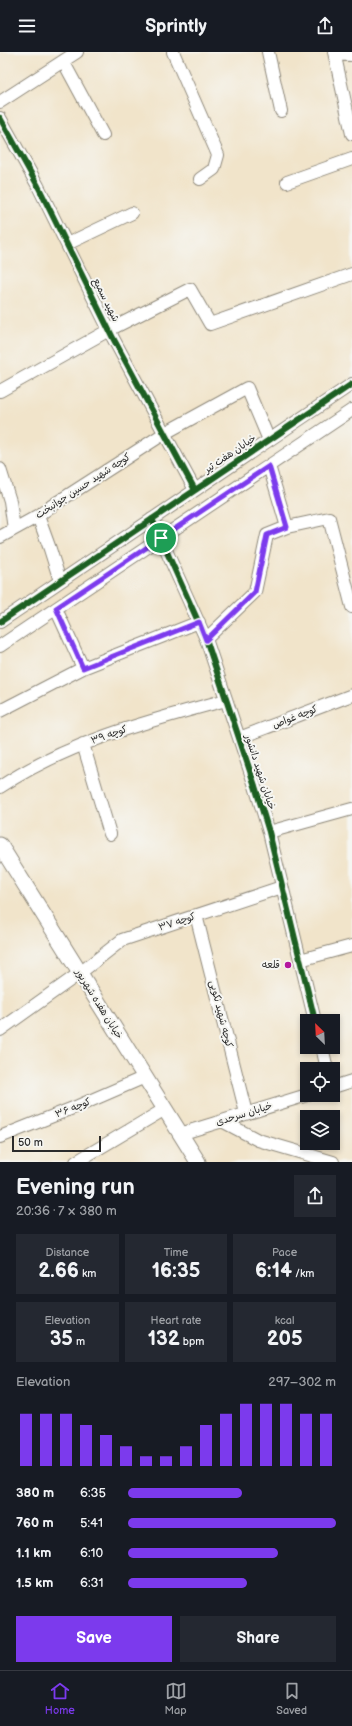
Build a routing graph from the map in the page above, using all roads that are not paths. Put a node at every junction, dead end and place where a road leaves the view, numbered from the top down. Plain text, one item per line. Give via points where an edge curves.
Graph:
1 (77, 52) edge
2 (173, 52) edge
3 (268, 52) edge
4 (334, 53) edge
5 (352, 55) edge
6 (63, 61) junction
7 (0, 102) edge
8 (281, 111) dead end
9 (0, 118) edge
10 (352, 134) edge
11 (103, 135) dead end
12 (352, 159) edge
13 (200, 179) dead end
14 (287, 182) dead end
15 (132, 213) dead end
16 (67, 244) junction
17 (352, 274) edge
18 (109, 330) junction
19 (352, 384) edge
20 (0, 391) edge
21 (352, 410) edge
22 (165, 433) junction
23 (269, 440) junction
24 (269, 466) junction
25 (0, 469) edge
26 (195, 490) junction
27 (38, 516) junction
28 (152, 519) junction
29 (287, 527) junction
30 (14, 529) junction
31 (0, 537) edge
32 (161, 538) junction
33 (60, 582) junction
34 (352, 607) edge
35 (56, 608) junction
36 (0, 622) edge
37 (199, 622) junction
38 (206, 640) junction
39 (0, 646) edge
40 (83, 668) junction
41 (352, 695) edge
42 (226, 700) junction
43 (0, 711) edge
44 (239, 738) junction
45 (83, 744) junction
46 (0, 787) edge
47 (352, 810) edge
48 (269, 832) junction
49 (110, 834) dead end
50 (0, 845) edge
51 (282, 886) junction
52 (196, 915) junction
53 (352, 946) edge
54 (300, 960) junction
55 (80, 973) junction
56 (313, 1014) edge
57 (1, 1028) edge
58 (145, 1077) junction
59 (352, 1081) edge
60 (340, 1085) edge
61 (300, 1097) edge
62 (165, 1109) junction
63 (246, 1113) junction
64 (222, 1121) junction
65 (180, 1134) junction
66 (0, 1137) edge
67 (76, 1162) edge
68 (198, 1162) edge
69 (333, 1162) edge

1 - 6 street
2 - 13 street via 218,155 214,170
3 - 8 street
4 - 5 street
4 - 10 street
6 - 7 street
6 - 11 street
9 - 16 street, شهید سمیع
12 - 14 street
15 - 16 street
16 - 18 street, شهید سمیع
17 - 18 street via 210,324 190,289
18 - 20 street
18 - 22 street, شهید سمیع
19 - 23 street, خیابان هفت تیر
21 - 24 street
22 - 23 street, کوچه شهید حسین جوانبخت via 247,388
22 - 26 street, شهید سمیع
22 - 27 street, کوچه شهید حسین جوانبخت
23 - 26 street, خیابان هفت تیر
24 - 29 street
24 - 32 street
25 - 30 street via 10,501
26 - 28 street, خیابان هفت تیر
27 - 30 street, کوچه شهید حسین جوانبخت
27 - 33 street
28 - 32 street, خیابان شهید دانشور
28 - 33 street, خیابان هفت تیر
29 - 34 street via 329,518
29 - 38 street via 267,535 255,592
30 - 31 street, کوچه شهید حسین جوانبخت
32 - 35 street
32 - 37 street, خیابان شهید دانشور
33 - 36 street, خیابان هفت تیر
35 - 39 street
35 - 40 street
37 - 38 street, خیابان شهید دانشور
37 - 40 street
38 - 42 street, خیابان شهید دانشور
40 - 43 street
41 - 44 street, کوچه غواص
42 - 44 street, خیابان شهید دانشور
42 - 45 street, کوچه ۳۹ via 153,719
44 - 48 street, خیابان شهید دانشور
45 - 46 street, کوچه ۳۹ via 21,773
45 - 49 street
47 - 48 street
48 - 51 street, خیابان شهید دانشور
50 - 55 main road, خیابان هفده شهریور
51 - 52 street, کوچه ۳۷
51 - 54 street, خیابان شهید دانشور
52 - 55 street, کوچه ۳۷ via 122,940
52 - 63 street, کوچه شهید نکویی
53 - 54 street
54 - 56 street, خیابان شهید دانشور
55 - 57 street, کوچه ۳۷
55 - 58 main road, خیابان هفده شهریور
58 - 62 main road, خیابان هفده شهریور
58 - 66 street, کوچه ۳۶
59 - 60 street
61 - 63 street, خیابان سرحدی
62 - 65 main road, خیابان هفده شهریور
62 - 67 street
63 - 64 street, خیابان سرحدی
64 - 65 street, خیابان سرحدی
64 - 69 street via 258,1140
65 - 68 main road, خیابان هفده شهریور

